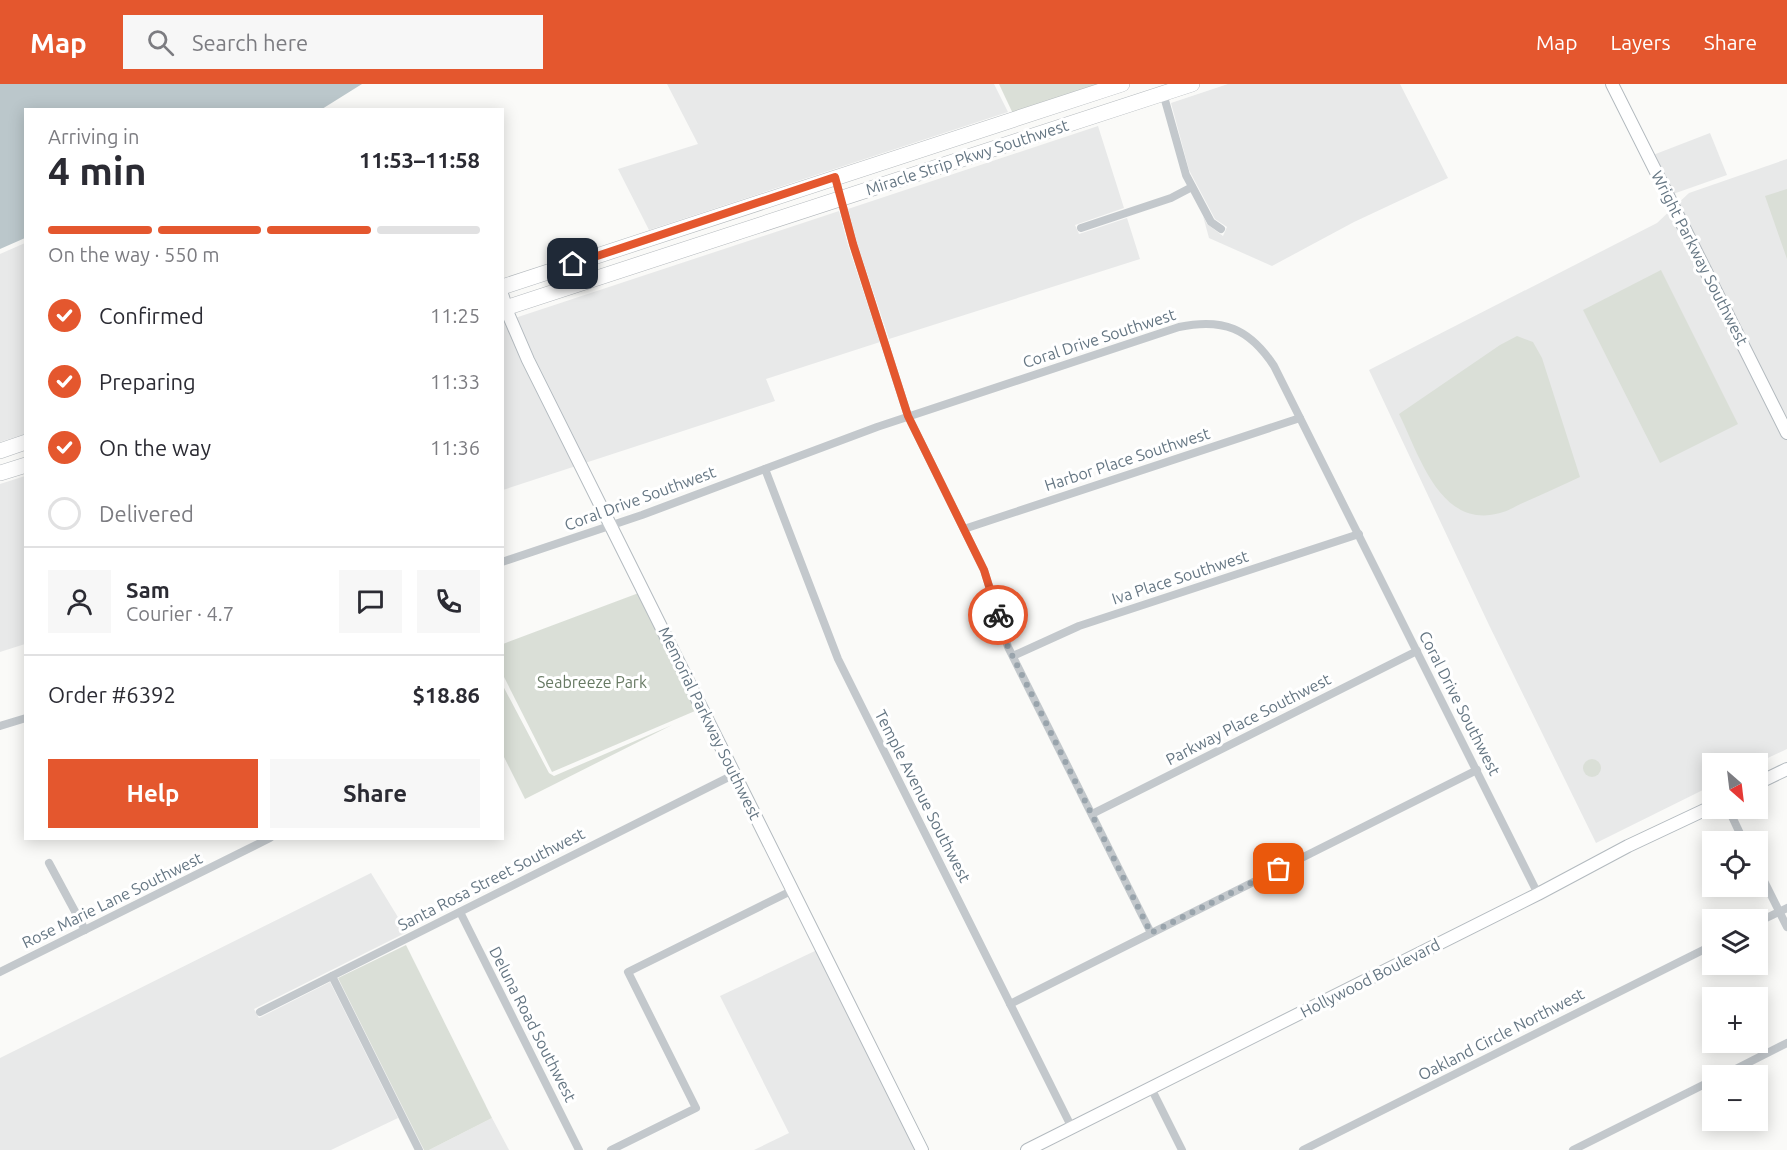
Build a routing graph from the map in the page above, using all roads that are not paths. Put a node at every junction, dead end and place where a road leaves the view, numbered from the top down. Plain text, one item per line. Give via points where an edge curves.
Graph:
1 (1122, 84) edge
2 (1192, 84) edge
3 (1612, 84) edge
4 (1163, 93) junction
5 (835, 177) junction
6 (1192, 187) junction
7 (841, 199) junction
8 (1081, 228) dead end
9 (1221, 229) dead end
10 (504, 286) edge
11 (504, 304) edge
12 (908, 416) junction
13 (1300, 418) junction
14 (1787, 433) edge
15 (24, 443) edge
16 (0, 451) edge
17 (24, 466) edge
18 (765, 469) junction
19 (0, 473) edge
20 (612, 526) junction
21 (964, 529) junction
22 (1359, 534) junction
23 (504, 561) edge
24 (1417, 651) junction
25 (1013, 656) junction
26 (24, 719) edge
27 (0, 726) edge
28 (1787, 769) edge
29 (1477, 770) junction
30 (735, 774) junction
31 (1768, 778) edge
32 (1702, 811) edge
33 (1092, 814) junction
34 (266, 840) edge
35 (49, 863) dead end
36 (1768, 885) edge
37 (793, 890) junction
38 (1538, 894) junction
39 (1783, 910) edge
40 (460, 912) junction
41 (1768, 917) edge
42 (1787, 927) edge
43 (85, 930) junction
44 (1151, 933) junction
45 (1702, 951) edge
46 (0, 972) edge
47 (332, 976) junction
48 (1010, 1004) junction
49 (260, 1012) dead end
50 (1787, 1043) edge
51 (1744, 1065) edge
52 (1702, 1086) edge
53 (1151, 1088) junction
54 (1072, 1128) junction
55 (1309, 1149) edge
56 (419, 1150) edge
57 (579, 1150) edge
58 (611, 1150) edge
59 (922, 1150) edge
60 (1028, 1150) edge
61 (1182, 1150) edge
62 (1573, 1150) edge

1 - 5 highway, Miracle Strip Pkwy Southwest
2 - 4 highway, Miracle Strip Pkwy Southwest
3 - 14 street, Wright Parkway Southwest
4 - 6 street
4 - 7 highway, Miracle Strip Pkwy Southwest
5 - 7 street
5 - 10 highway, Miracle Strip Pkwy Southwest
6 - 8 street via 1171,198
6 - 9 street via 1211,222
7 - 11 highway, Miracle Strip Pkwy Southwest
7 - 12 street
11 - 20 street, Memorial Parkway Southwest
12 - 13 street, Coral Drive Southwest via 1179,327 1209,323 1239,331 1259,346 1275,366
12 - 18 street, Coral Drive Southwest
12 - 21 street
13 - 21 street, Harbor Place Southwest
13 - 22 street, Coral Drive Southwest
15 - 16 highway
17 - 19 highway
18 - 20 street, Coral Drive Southwest
18 - 48 street, Temple Avenue Southwest via 838,659
20 - 23 street, Coral Drive Southwest
20 - 30 street, Memorial Parkway Southwest
21 - 25 street via 987,578
22 - 24 street, Coral Drive Southwest
22 - 25 street, Iva Place Southwest via 1079,626
24 - 29 street, Coral Drive Southwest
24 - 33 street, Parkway Place Southwest
25 - 33 street
26 - 27 street
28 - 31 street
29 - 38 street, Coral Drive Southwest
29 - 44 street
30 - 37 street, Memorial Parkway Southwest
30 - 40 street, Santa Rosa Street Southwest
32 - 38 street, Hollywood Boulevard
33 - 44 street
34 - 43 street, Rose Marie Lane Southwest
35 - 43 street
36 - 39 street
37 - 58 street via 628,972 696,1108
37 - 59 street, Memorial Parkway Southwest
38 - 53 street, Hollywood Boulevard
39 - 41 street
39 - 42 street
40 - 47 street, Santa Rosa Street Southwest
40 - 57 street, Deluna Road Southwest
43 - 46 street, Rose Marie Lane Southwest
44 - 48 street
45 - 55 street, Oakland Circle Northwest
47 - 49 street, Santa Rosa Street Southwest
47 - 56 street
48 - 54 street, Temple Avenue Southwest
50 - 51 street
52 - 62 street
53 - 54 street, Hollywood Boulevard
53 - 61 street
54 - 60 street, Hollywood Boulevard

